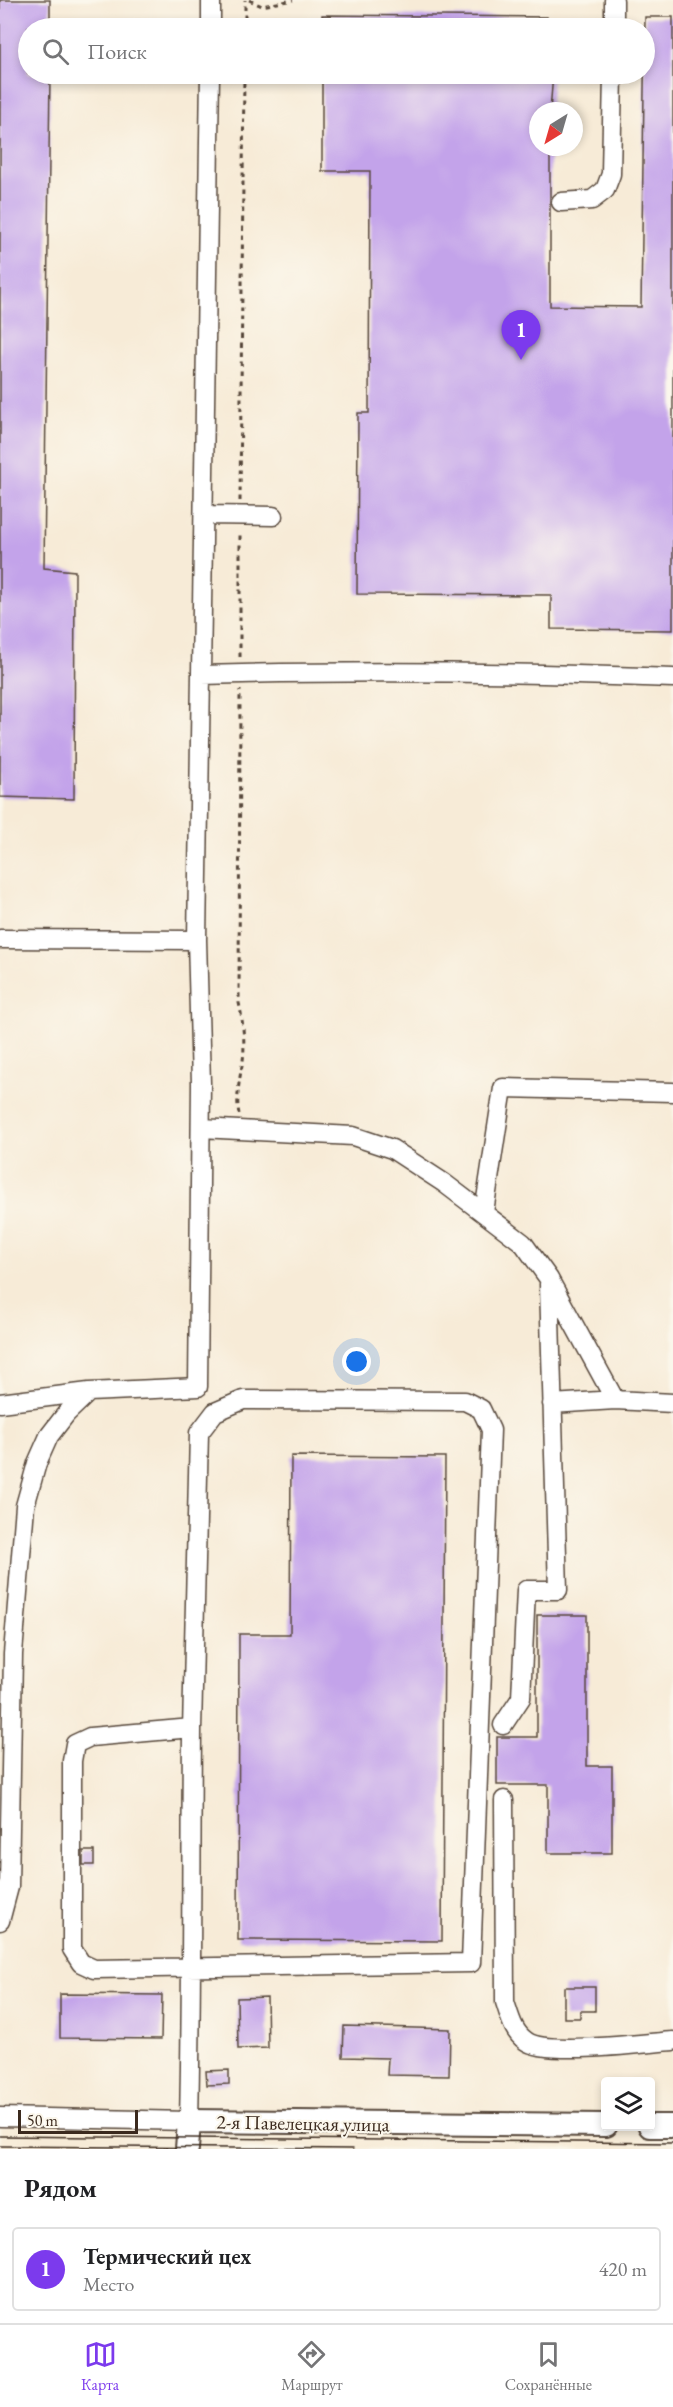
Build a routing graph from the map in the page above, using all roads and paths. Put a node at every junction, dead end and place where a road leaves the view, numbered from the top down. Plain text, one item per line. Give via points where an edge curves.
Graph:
1 (212, 0) edge
2 (247, 0) edge
3 (293, 0) edge
4 (614, 0) edge
5 (211, 18) edge
6 (246, 18) edge
7 (614, 18) edge
8 (210, 84) edge
9 (244, 84) edge
10 (613, 84) edge
11 (561, 202) dead end
12 (204, 515) junction
13 (240, 516) junction
14 (273, 516) dead end
15 (240, 674) junction
16 (201, 675) junction
17 (673, 678) edge
18 (0, 939) edge
19 (197, 940) junction
20 (673, 1092) edge
21 (242, 1119) dead end
22 (201, 1128) junction
23 (484, 1212) junction
24 (549, 1279) junction
25 (89, 1392) junction
26 (615, 1400) junction
27 (673, 1402) edge
28 (0, 1403) edge
29 (552, 1404) junction
30 (503, 1725) dead end
31 (192, 1728) junction
32 (504, 1800) dead end
33 (0, 1921) edge
34 (191, 1969) junction
35 (673, 2041) edge
36 (0, 2117) edge
37 (189, 2121) junction
38 (601, 2126) edge
39 (655, 2126) edge
40 (673, 2126) edge
41 (187, 2149) edge

1 - 5 street
2 - 3 path via 262,6
2 - 6 path
4 - 7 street
8 - 12 street
9 - 13 path
10 - 11 street via 611,174 605,190 592,200
12 - 13 street
12 - 16 street
13 - 14 street
13 - 15 path
15 - 16 street
15 - 17 street via 568,674
15 - 21 path via 238,1003 243,1053 238,1112
16 - 19 street
18 - 19 street
19 - 22 street
20 - 23 street via 503,1088
22 - 23 street via 353,1136 392,1149
22 - 25 street via 198,1387
23 - 24 street via 523,1243
24 - 26 street
24 - 29 street
25 - 28 street
25 - 33 street via 49,1436 25,1506 13,1654 9,1887
26 - 27 street
26 - 29 street
29 - 30 street via 558,1590 526,1590 521,1698
31 - 34 street
31 - 34 street via 90,1737 75,1744 72,1761 72,1949 81,1963 94,1969
31 - 34 street via 199,1433 215,1412 243,1400 465,1401 481,1409 491,1430 471,1963
32 - 35 street via 505,2002 514,2028 528,2043 550,2049
34 - 37 street
36 - 37 street, 2-я Павелецкая улица
37 - 38 main road, 2-я Павелецкая улица
37 - 41 main road
39 - 40 main road

